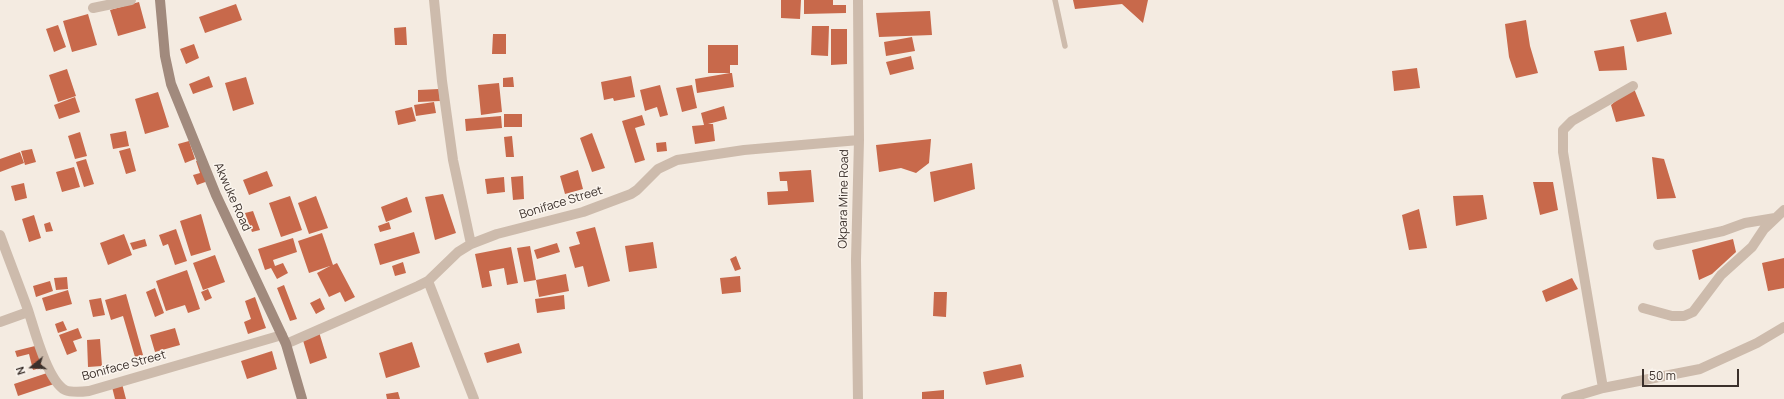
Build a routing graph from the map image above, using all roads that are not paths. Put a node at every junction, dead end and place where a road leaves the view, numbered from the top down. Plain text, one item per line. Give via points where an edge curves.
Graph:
1 (131, 0) edge
2 (160, 0) edge
3 (434, 0) edge
4 (858, 0) edge
5 (1055, 0) edge
6 (93, 8) dead end
7 (1065, 46) dead end
8 (1633, 86) dead end
9 (858, 140) junction
10 (1784, 210) edge
11 (1775, 218) junction
12 (0, 235) edge
13 (471, 244) junction
14 (1658, 245) dead end
15 (428, 281) junction
16 (1643, 308) dead end
17 (28, 312) junction
18 (0, 322) edge
19 (1784, 327) edge
20 (284, 339) junction
21 (1603, 388) junction
22 (302, 399) edge
23 (474, 399) edge
24 (858, 399) edge
25 (1566, 399) edge

1 - 6 street
2 - 20 main road, Akwuke Road via 165,56 178,105 216,195
3 - 13 street via 453,160
4 - 9 street, Okpara Mine Road
5 - 7 lane
8 - 21 street via 1572,121 1563,130 1564,152
9 - 13 street, Boniface Street via 744,150 677,160 658,169 631,194 583,212 497,234
9 - 24 street, Okpara Mine Road
10 - 11 street
11 - 14 street
11 - 16 street via 1752,247 1721,275 1693,312 1684,316 1672,316
12 - 17 street, Boniface Street
13 - 15 street, Boniface Street via 458,252
15 - 20 street, Boniface Street via 362,312
15 - 23 street
17 - 18 street
17 - 20 street, Boniface Street via 37,343 53,376 64,389 75,392 89,391
19 - 21 street via 1757,343 1700,369
20 - 22 main road, Akwuke Road
21 - 25 street

